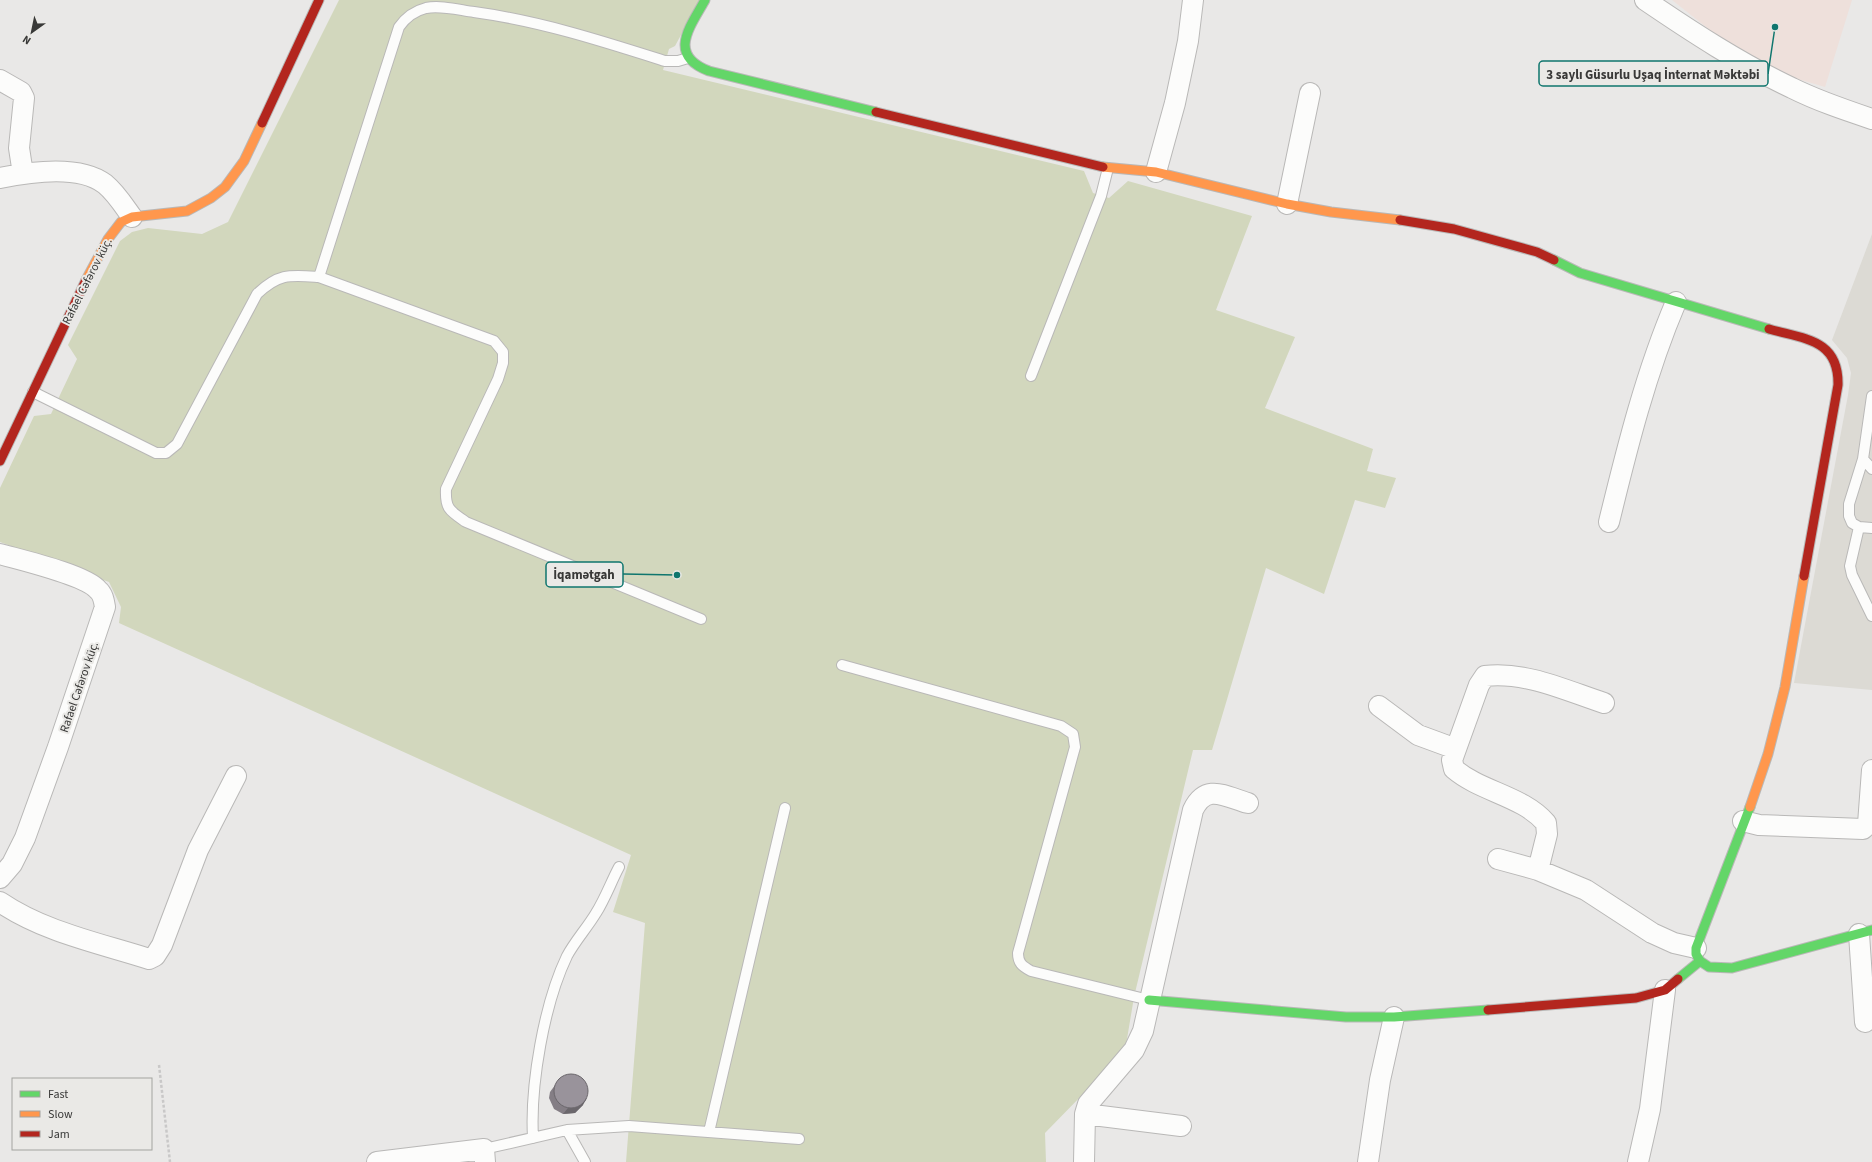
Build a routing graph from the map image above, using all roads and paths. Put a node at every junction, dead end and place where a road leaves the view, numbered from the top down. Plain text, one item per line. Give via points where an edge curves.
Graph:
1 (319, 0) edge
2 (705, 0) edge
3 (1193, 0) edge
4 (1645, 0) edge
5 (688, 58) junction
6 (0, 80) edge
7 (1310, 93) dead end
8 (1872, 119) edge
9 (1108, 168) junction
10 (1156, 172) junction
11 (23, 174) junction
12 (0, 178) edge
13 (1287, 204) junction
14 (132, 217) junction
15 (319, 277) junction
16 (1676, 302) junction
17 (1031, 376) dead end
18 (33, 392) junction
19 (1872, 396) edge
20 (1872, 450) edge
21 (1863, 459) junction
22 (0, 461) edge
23 (1872, 469) edge
24 (1609, 522) dead end
25 (1859, 527) junction
26 (1872, 528) edge
27 (0, 554) edge
28 (1872, 616) edge
29 (701, 619) dead end
30 (842, 664) dead end
31 (1604, 703) dead end
32 (1378, 706) dead end
33 (1456, 749) junction
34 (1872, 770) edge
35 (236, 776) dead end
36 (1248, 803) dead end
37 (785, 808) dead end
38 (1743, 821) junction
39 (1498, 858) dead end
40 (619, 867) dead end
41 (1538, 870) junction
42 (0, 878) edge
43 (0, 902) edge
44 (1866, 932) edge
45 (1698, 954) junction
46 (1665, 990) junction
47 (1149, 1000) junction
48 (1394, 1017) junction
49 (1865, 1022) dead end
50 (159, 1065) dead end
51 (1085, 1114) junction
52 (1181, 1126) dead end
53 (567, 1130) junction
54 (708, 1132) junction
55 (533, 1138) junction
56 (799, 1139) dead end
57 (485, 1156) edge
58 (170, 1162) edge
59 (377, 1162) edge
60 (585, 1162) edge
61 (1084, 1162) edge
62 (1368, 1162) edge
63 (1638, 1162) edge

1 - 14 street, Rafael Cəfərov küç. via 244,161 225,187 187,211
2 - 5 street via 685,41
3 - 10 street via 1188,41 1175,103
4 - 8 street via 1758,71 1819,100
5 - 9 street via 692,63 709,71
5 - 15 lane via 666,61 510,17 444,8 426,8 408,15 399,27
6 - 11 street via 21,92 24,98 19,148
7 - 13 street
9 - 10 street
9 - 17 lane via 1101,196
10 - 13 street
11 - 12 street
11 - 14 street via 41,172 91,177 112,190
13 - 16 street via 1454,229 1525,248 1580,274
14 - 18 street, Rafael Cəfərov küç. via 121,222 108,239 75,301
15 - 18 lane via 297,275 279,278 257,294 177,444 166,453 156,453
15 - 29 lane via 494,341 503,352 503,363 498,379 446,489 445,503 454,514 473,525
16 - 24 street via 1628,446
16 - 38 street via 1817,343 1828,349 1839,370 1795,638 1780,713 1761,775
18 - 22 street, Rafael Cəfərov küç.
19 - 21 lane
20 - 21 lane
21 - 23 lane
21 - 25 lane via 1849,504 1852,523
25 - 26 lane
25 - 28 lane via 1850,566
27 - 42 street, Rafael Cəfərov küç. via 86,581 99,590 105,607 25,838 12,864
30 - 47 lane via 1061,726 1073,734 1075,746 1018,953 1018,961 1031,971
31 - 33 street via 1532,680 1501,674 1485,676 1479,685
32 - 33 street via 1418,735
33 - 41 street via 1452,760 1454,770 1465,778 1537,812 1546,823 1547,834
34 - 38 street via 1868,824 1863,829 1759,826
35 - 43 street via 198,850 162,946 155,956 149,959 45,926
36 - 47 street via 1214,793 1205,794 1198,800 1193,810
37 - 54 lane
38 - 45 street
39 - 41 street
40 - 55 lane via 596,914 568,955 552,995 532,1098
41 - 45 street via 1586,890 1652,933
44 - 45 street via 1732,968 1709,967
44 - 49 street
45 - 46 street
46 - 48 street via 1636,998
46 - 63 street via 1650,1109
47 - 48 street via 1346,1017
47 - 51 street via 1143,1031 1134,1050 1093,1097
48 - 62 street via 1380,1080
50 - 58 path
51 - 52 street
51 - 61 street
53 - 54 lane via 629,1126
53 - 55 lane
53 - 60 lane
54 - 56 lane
55 - 57 lane
57 - 59 street

